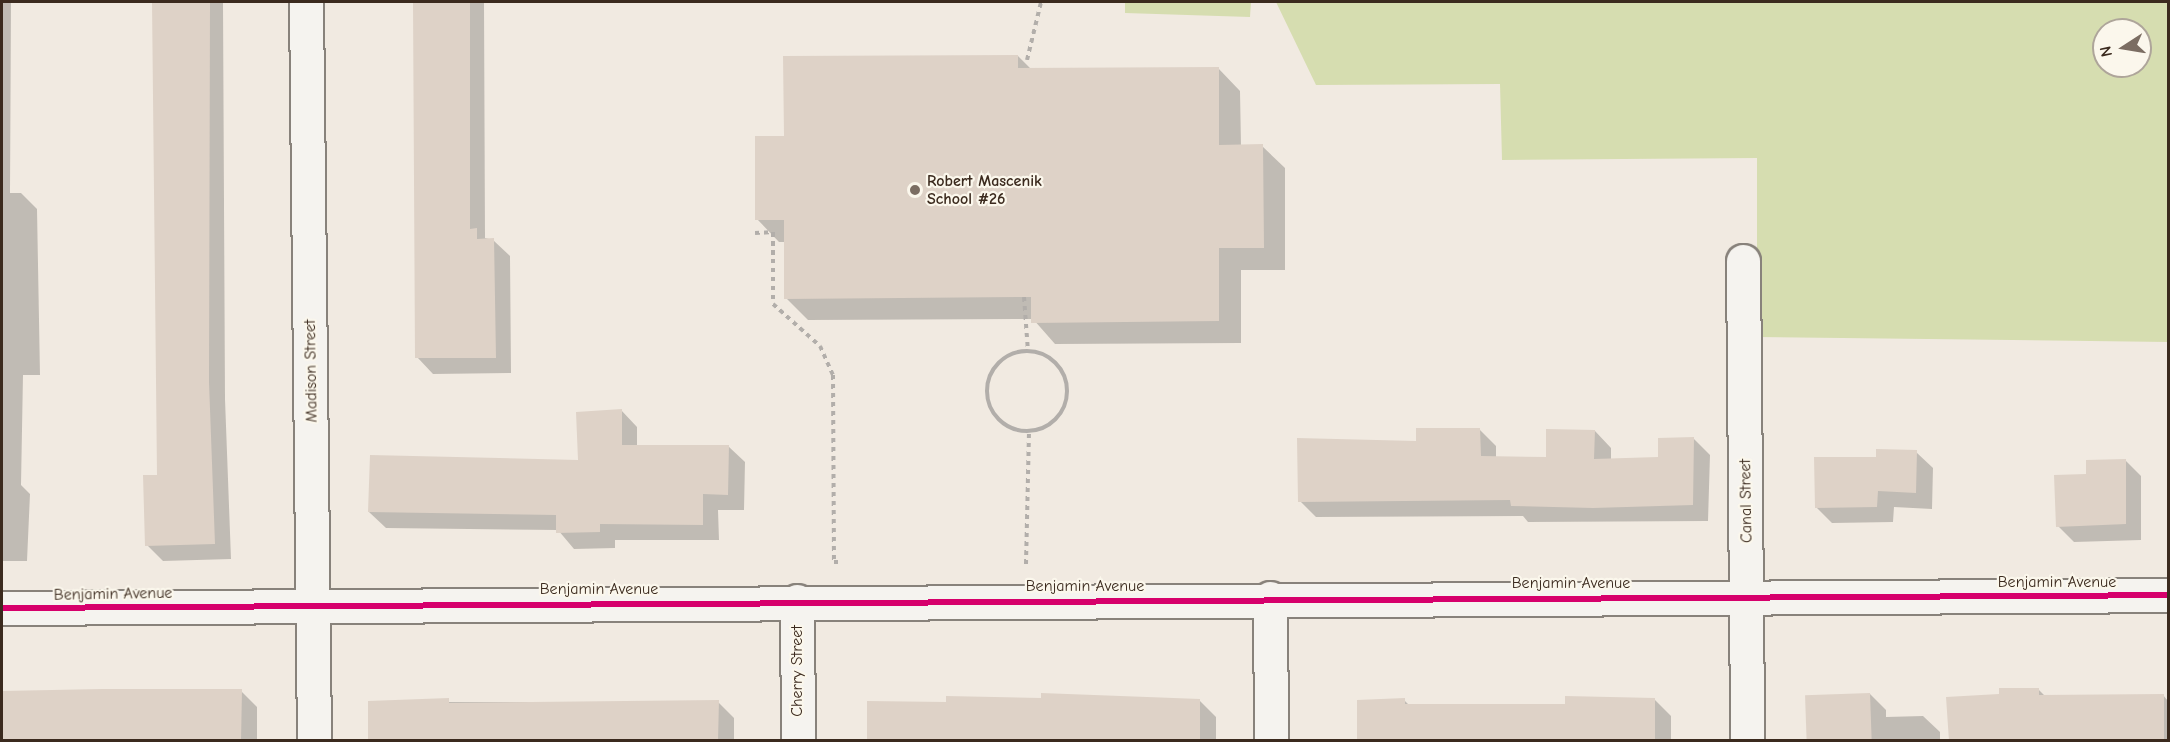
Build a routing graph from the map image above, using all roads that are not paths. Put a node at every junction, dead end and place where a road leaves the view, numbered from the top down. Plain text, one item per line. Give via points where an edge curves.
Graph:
1 (306, 2) edge
2 (1743, 261) dead end
3 (2169, 595) edge
4 (1747, 596) junction
5 (1270, 598) junction
6 (797, 601) junction
7 (314, 605) junction
8 (2, 608) edge
9 (314, 741) edge
10 (798, 741) edge
11 (1271, 741) edge
12 (1747, 741) edge

1 - 7 street, Madison Street
2 - 4 street, Canal Street
3 - 4 street, Benjamin Avenue
4 - 5 street, Benjamin Avenue
4 - 12 street, Canal Street
5 - 6 street, Benjamin Avenue
5 - 11 street
6 - 7 street, Benjamin Avenue
6 - 10 street, Cherry Street
7 - 8 street, Benjamin Avenue
7 - 9 street, Madison Street

